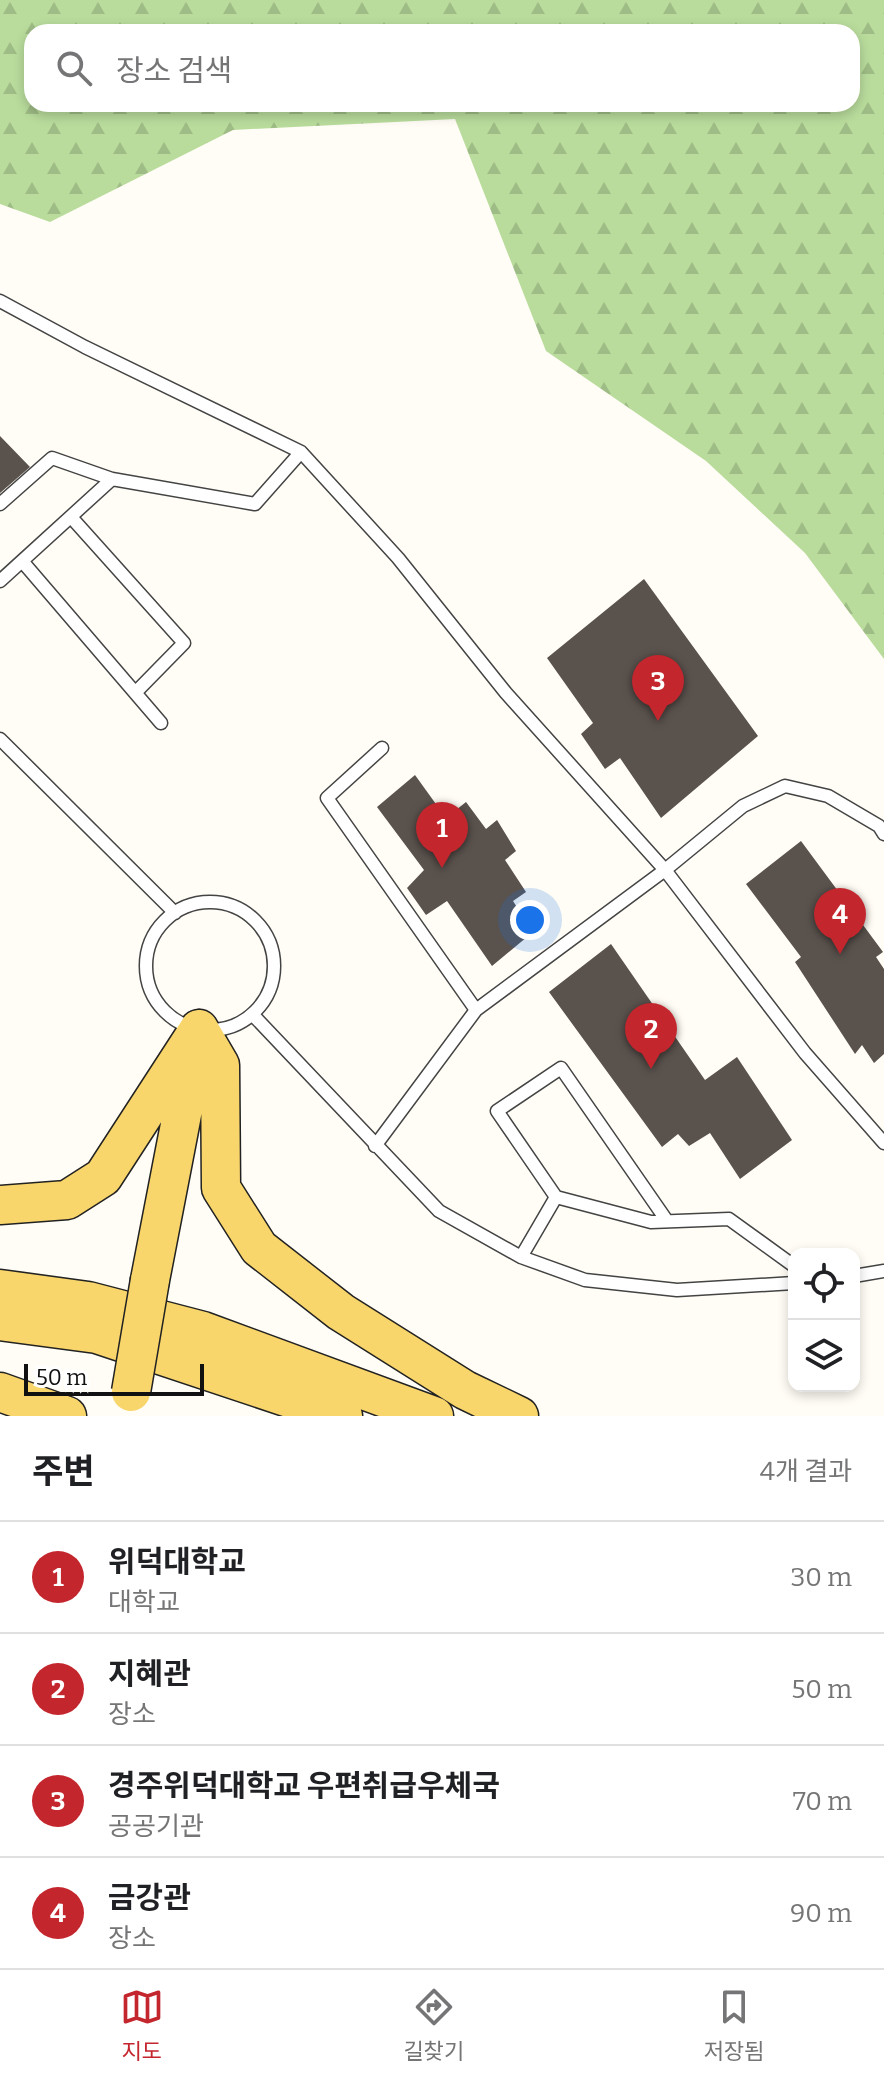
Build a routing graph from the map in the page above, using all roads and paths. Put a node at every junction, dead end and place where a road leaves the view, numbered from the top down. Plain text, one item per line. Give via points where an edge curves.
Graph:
1 (0, 301) edge
2 (301, 452) junction
3 (112, 479) junction
4 (0, 504) edge
5 (71, 517) junction
6 (22, 561) junction
7 (0, 581) edge
8 (135, 693) junction
9 (161, 723) dead end
10 (0, 739) edge
11 (382, 748) dead end
12 (884, 834) edge
13 (665, 870) junction
14 (175, 913) junction
15 (476, 1010) junction
16 (253, 1015) junction
17 (199, 1029) junction
18 (884, 1143) edge
19 (375, 1146) junction
20 (556, 1197) junction
21 (0, 1205) edge
22 (667, 1221) junction
23 (521, 1257) junction
24 (788, 1262) edge
25 (884, 1271) edge
26 (860, 1275) edge
27 (788, 1283) edge
28 (0, 1289) edge
29 (0, 1321) edge
30 (0, 1392) edge
31 (129, 1404) edge
32 (67, 1416) edge
33 (343, 1416) edge
34 (434, 1416) edge
35 (519, 1416) edge

1 - 2 lane
2 - 3 lane via 255,504
2 - 13 lane
3 - 4 lane via 52,458
3 - 5 lane
5 - 6 lane
5 - 8 lane via 184,643
6 - 7 lane
6 - 8 lane
8 - 9 lane
10 - 14 lane
11 - 15 lane via 327,798
12 - 13 lane via 828,796 785,786 743,806
13 - 15 lane
13 - 18 lane via 805,1053
14 - 16 lane via 194,904 236,907 267,936 274,978
14 - 17 lane via 149,945 148,986 173,1020
15 - 19 lane
16 - 17 lane via 227,1029
16 - 19 lane
17 - 21 main road via 103,1177 67,1200
17 - 31 main road, bridge
17 - 35 main road via 220,1065 221,1188 259,1248 341,1312 465,1390
19 - 23 lane via 439,1211
20 - 22 lane via 651,1222
20 - 22 lane via 497,1111 561,1068
20 - 23 lane
22 - 24 lane via 729,1219
23 - 27 lane via 585,1280 677,1290
25 - 26 lane
28 - 34 main road via 88,1301 203,1331
29 - 33 main road via 97,1334
30 - 32 main road

